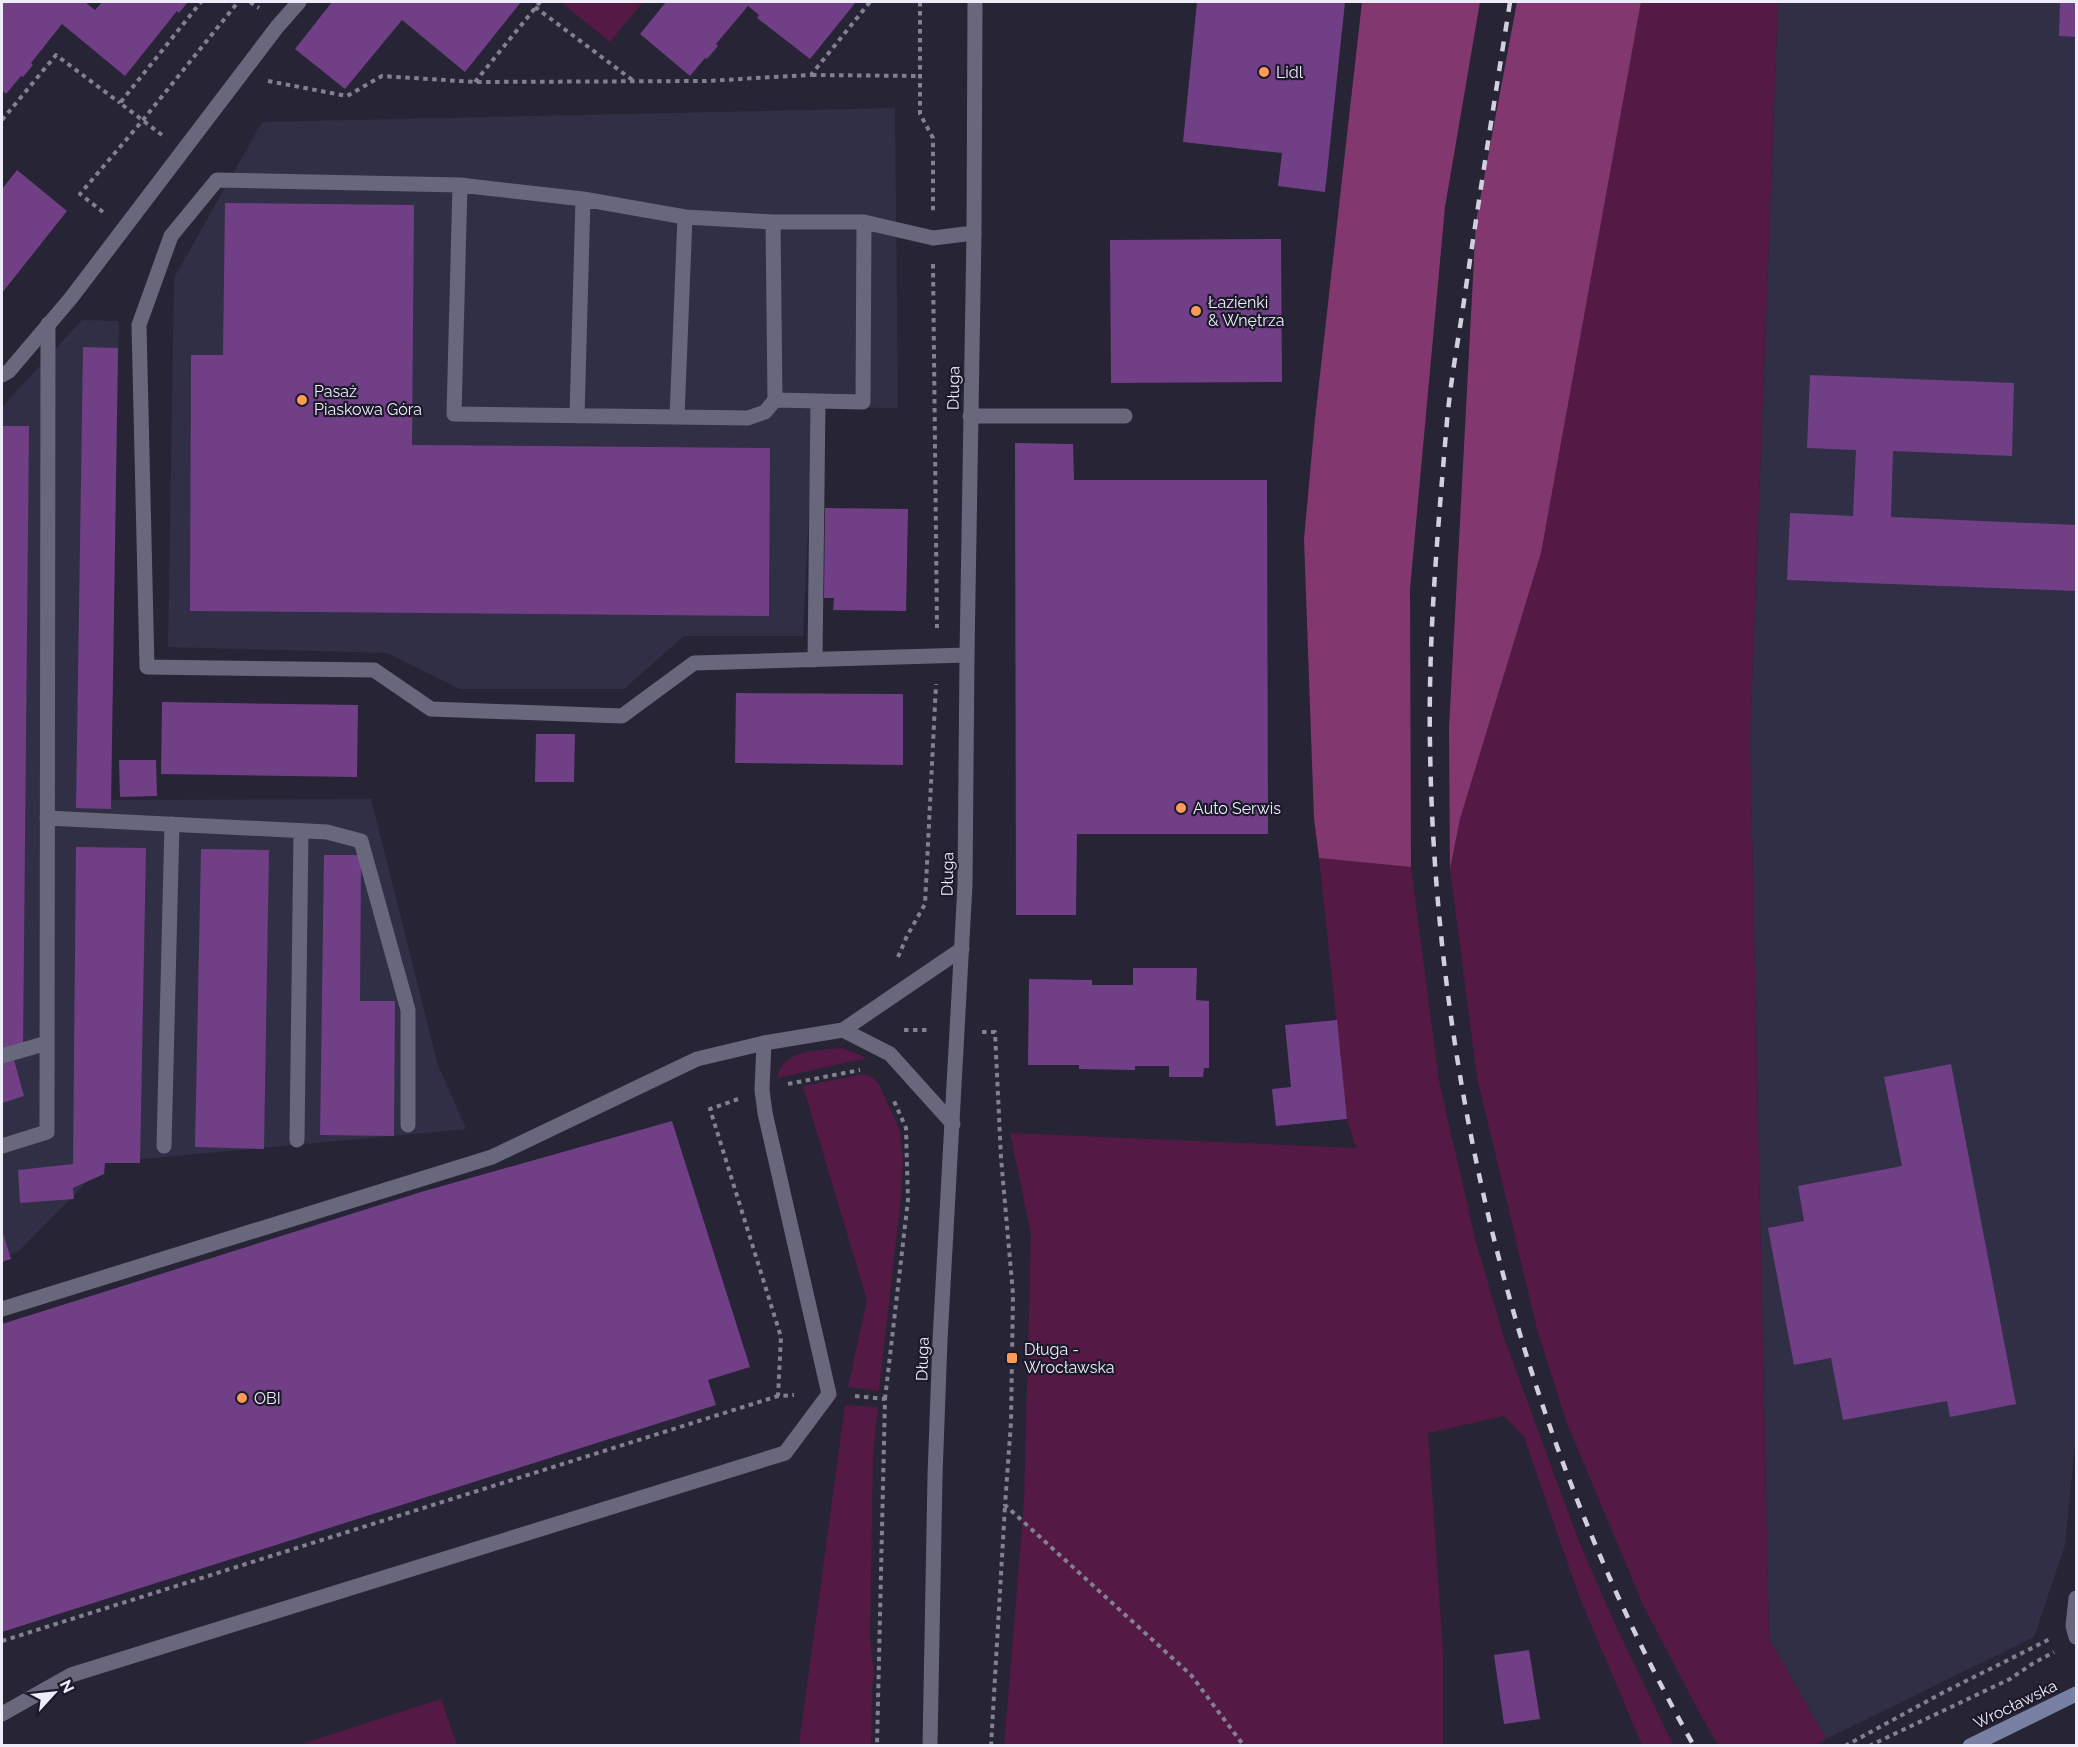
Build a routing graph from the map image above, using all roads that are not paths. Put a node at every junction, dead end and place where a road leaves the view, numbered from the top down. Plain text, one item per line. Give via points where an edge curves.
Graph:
1 (299, 2) edge
2 (975, 2) edge
3 (460, 185) junction
4 (583, 199) junction
5 (685, 217) junction
6 (773, 222) junction
7 (864, 222) junction
8 (974, 233) junction
9 (48, 324) junction
10 (2, 375) edge
11 (775, 400) junction
12 (818, 402) junction
13 (577, 416) junction
14 (970, 416) junction
15 (1125, 416) dead end
16 (677, 417) junction
17 (967, 655) junction
18 (815, 660) junction
19 (47, 818) junction
20 (172, 824) junction
21 (301, 831) junction
22 (962, 949) junction
23 (843, 1030) junction
24 (47, 1043) junction
25 (765, 1043) junction
26 (2, 1056) edge
27 (408, 1125) dead end
28 (953, 1125) junction
29 (297, 1140) dead end
30 (2, 1146) edge
31 (164, 1146) dead end
32 (2, 1309) edge
33 (2076, 1598) edge
34 (2075, 1632) edge
35 (2076, 1694) edge
36 (2, 1714) edge
37 (930, 1746) edge
38 (1970, 1746) edge

1 - 9 street
2 - 8 street, Długa
3 - 4 street
3 - 13 street via 454,414
3 - 18 street via 217,180 171,236 138,325 147,667 374,670 432,709 622,716 694,663
4 - 5 street
4 - 13 street
5 - 6 street
5 - 16 street
6 - 7 street
6 - 11 street
7 - 8 street via 933,238
7 - 12 street via 863,402
8 - 14 street, Długa
9 - 10 street
9 - 19 street
11 - 12 street
11 - 16 street via 765,412 748,418
12 - 18 street
13 - 16 street
14 - 15 street
14 - 17 street, Długa
17 - 18 street
17 - 22 street, Długa
19 - 20 street
19 - 24 street
20 - 21 street
20 - 31 street
21 - 27 street via 327,832 361,841 408,1010
21 - 29 street
22 - 23 street
22 - 28 street, Długa
23 - 25 street
23 - 28 street via 890,1054
24 - 26 street
24 - 30 street via 47,1132
25 - 32 street via 697,1059 492,1157
25 - 36 street via 765,1113 829,1394 786,1453 70,1675
28 - 37 street, Długa via 940,1340
33 - 34 street
35 - 38 main road, Wrocławska

